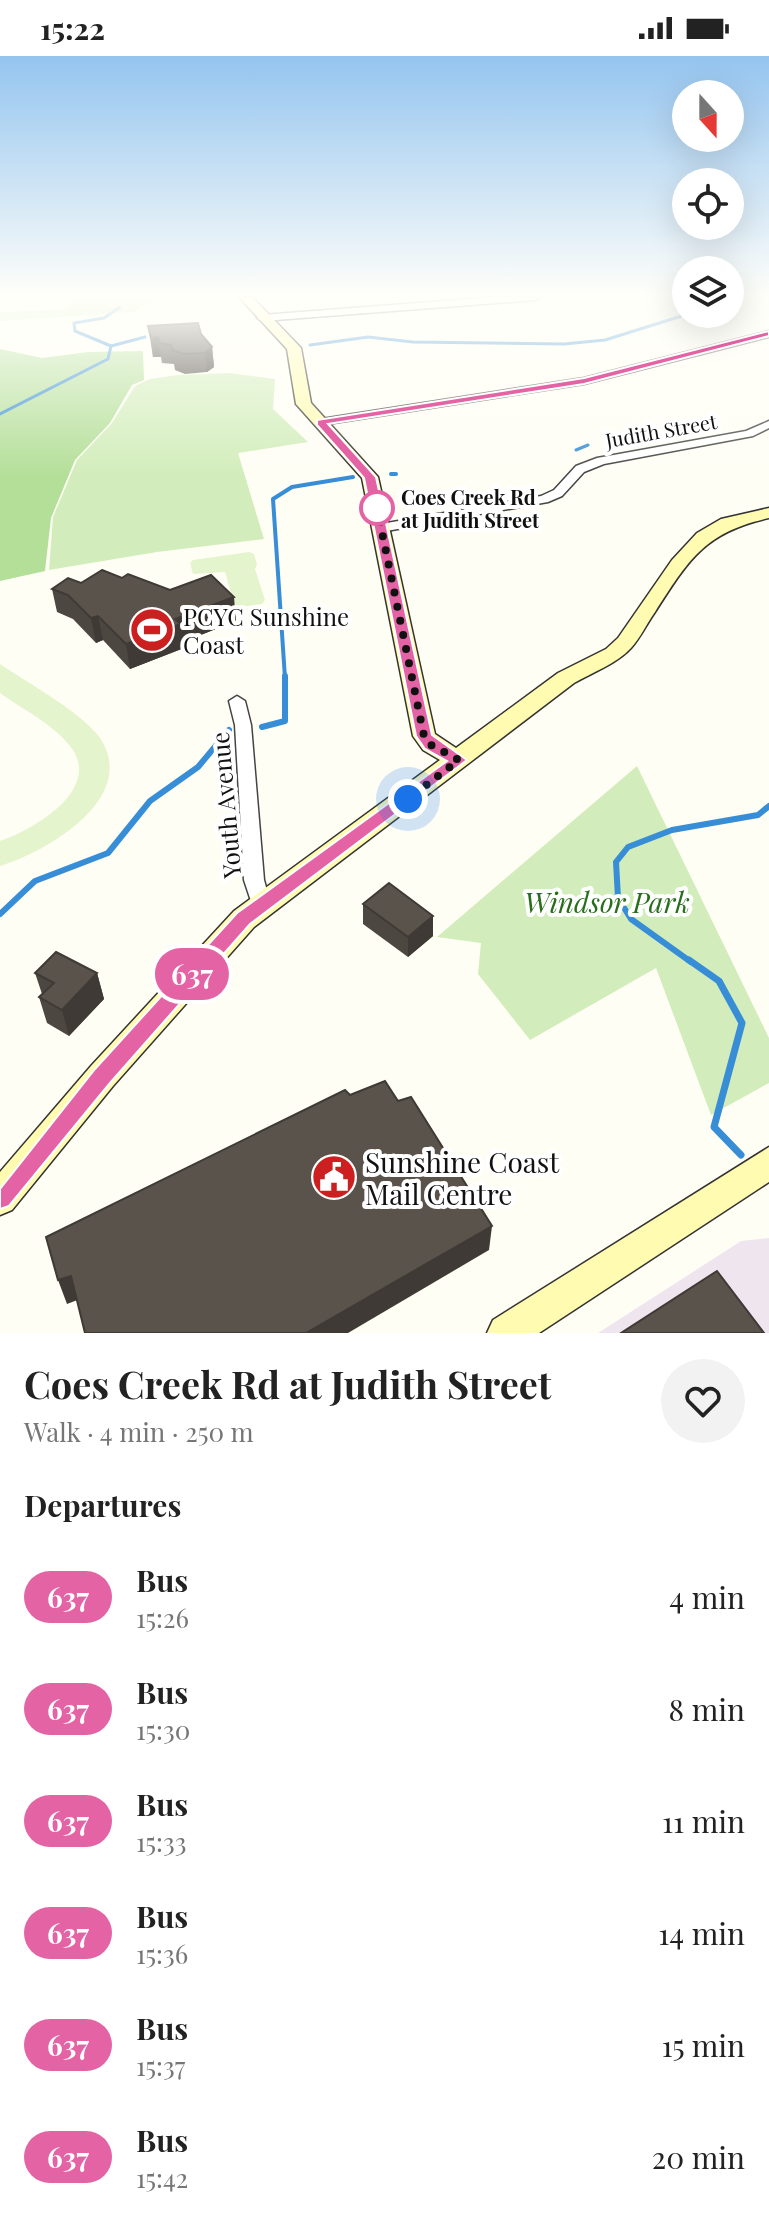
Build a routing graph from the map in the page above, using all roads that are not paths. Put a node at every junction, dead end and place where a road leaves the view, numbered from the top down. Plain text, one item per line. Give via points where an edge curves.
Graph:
1 (296, 357) edge
2 (680, 357) edge
3 (321, 422) junction
4 (769, 424) edge
5 (769, 513) edge
6 (381, 528) junction
7 (237, 701) dead end
8 (459, 760) junction
9 (261, 905) junction
10 (769, 1163) edge
11 (0, 1198) edge
12 (506, 1333) edge

1 - 3 street via 300,397
2 - 3 street via 584,381
3 - 6 street via 367,471
4 - 6 street, Judith Street via 749,434 601,461 580,469 558,493 544,499
5 - 8 street via 707,533 613,653 566,678
6 - 8 street via 424,736
7 - 9 street, Youth Avenue via 254,880
8 - 9 street
9 - 11 street via 218,944
10 - 12 street

